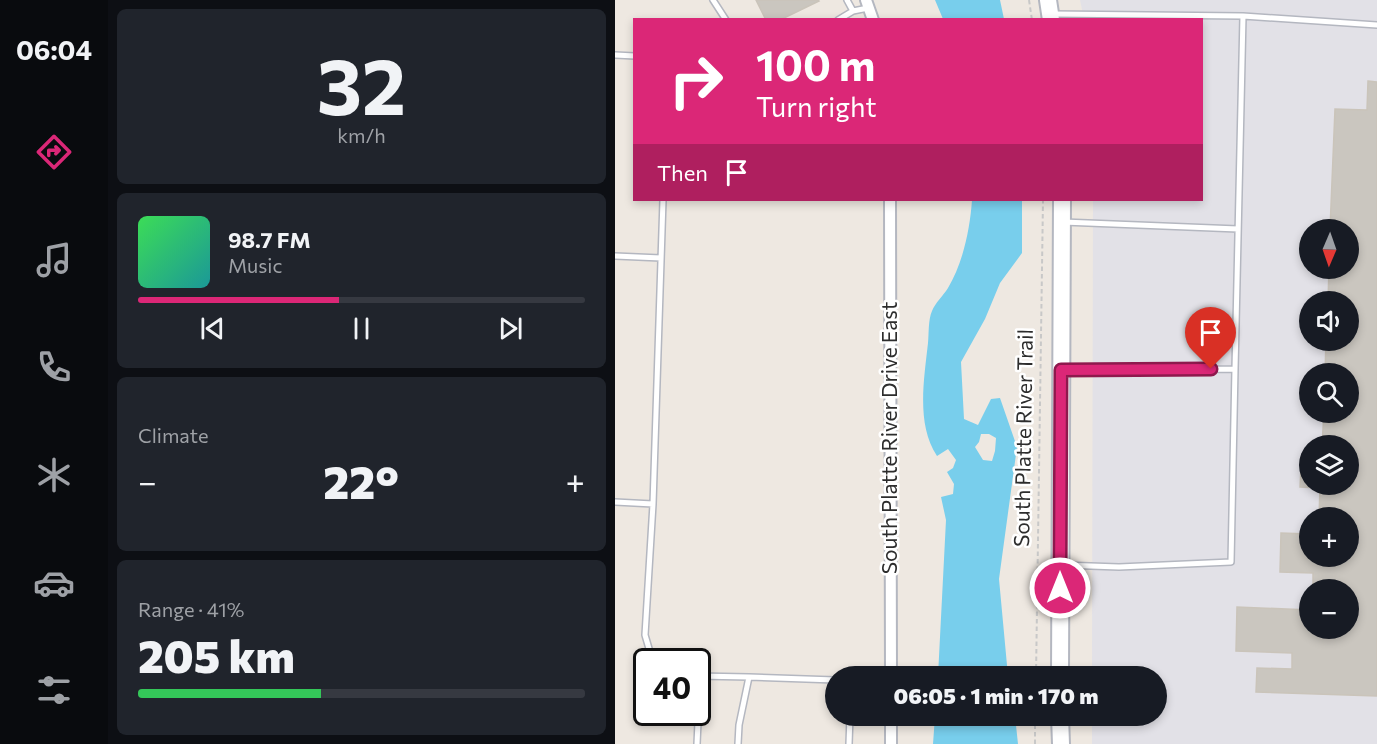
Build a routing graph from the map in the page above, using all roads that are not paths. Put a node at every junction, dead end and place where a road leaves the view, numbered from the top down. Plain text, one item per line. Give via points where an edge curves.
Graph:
1 (713, 0) edge
2 (847, 0) edge
3 (868, 4) edge
4 (853, 11) junction
5 (1050, 11) edge
6 (1243, 16) junction
7 (725, 18) edge
8 (841, 18) edge
9 (1377, 25) edge
10 (615, 55) edge
11 (633, 56) edge
12 (663, 201) edge
13 (890, 201) edge
14 (1062, 201) edge
15 (1062, 222) junction
16 (1238, 229) junction
17 (615, 256) edge
18 (661, 258) junction
19 (1235, 369) junction
20 (1061, 370) junction
21 (615, 502) edge
22 (653, 504) junction
23 (1060, 566) junction
24 (649, 648) edge
25 (891, 666) edge
26 (1060, 666) edge
27 (711, 676) edge
28 (749, 677) junction
29 (825, 680) edge
30 (698, 726) edge
31 (850, 726) edge
32 (891, 726) edge
33 (1060, 726) edge
34 (697, 744) edge
35 (738, 744) edge
36 (849, 744) edge
37 (891, 744) edge
38 (1061, 744) edge

1 - 7 lane
2 - 4 lane
3 - 4 lane
4 - 8 lane
5 - 6 lane
6 - 9 lane
6 - 16 lane
10 - 11 lane
12 - 18 lane
13 - 25 street, South Platte River Drive East
14 - 15 street
15 - 16 lane
15 - 20 street
16 - 19 lane
17 - 18 lane
18 - 22 lane
19 - 20 lane
19 - 23 lane via 1231,562
20 - 23 street
21 - 22 lane
22 - 24 lane via 645,635
23 - 26 street
27 - 28 lane
28 - 29 lane
28 - 35 lane
30 - 34 lane
31 - 36 lane
32 - 37 street
33 - 38 street

